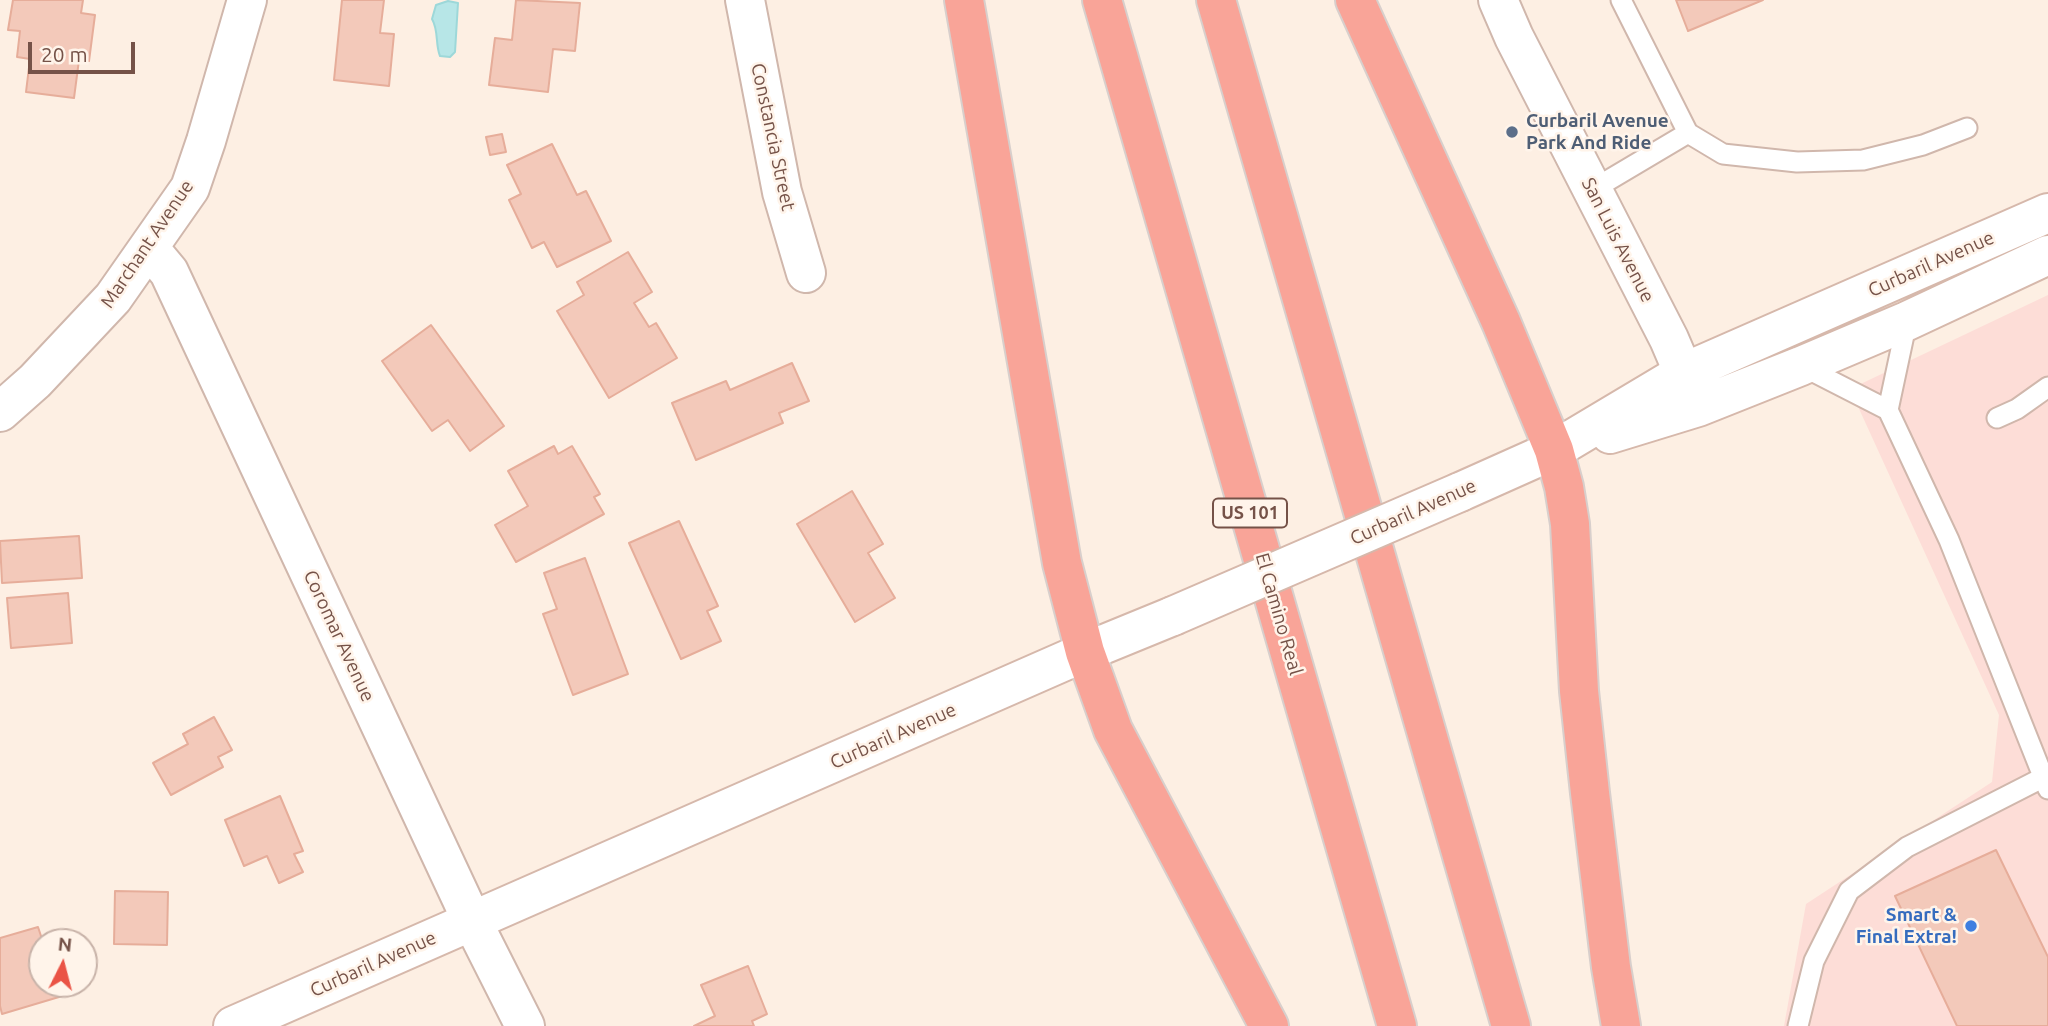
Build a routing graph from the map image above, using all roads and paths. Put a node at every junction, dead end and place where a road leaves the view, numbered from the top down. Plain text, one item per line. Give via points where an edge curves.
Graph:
1 (247, 0) edge
2 (745, 0) edge
3 (964, 0) edge
4 (1102, 0) edge
5 (1216, 0) edge
6 (1355, 0) edge
7 (1497, 0) edge
8 (1622, 0) edge
9 (1967, 128) dead end
10 (1688, 134) junction
11 (1592, 190) junction
12 (2048, 213) edge
13 (149, 248) junction
14 (2048, 255) edge
15 (806, 273) dead end
16 (1907, 321) junction
17 (1801, 366) junction
18 (1683, 373) junction
19 (2048, 387) edge
20 (1698, 407) junction
21 (1888, 410) junction
22 (0, 412) edge
23 (1997, 418) dead end
24 (1554, 450) junction
25 (1085, 652) junction
26 (2046, 780) edge
27 (472, 921) junction
28 (233, 1026) edge
29 (525, 1026) edge
30 (1269, 1026) edge
31 (1397, 1026) edge
32 (1511, 1026) edge
33 (1620, 1026) edge
34 (1798, 1026) edge

1 - 13 main road, Marchant Avenue via 190,188
2 - 15 main road, Constancia Street via 782,192
3 - 25 highway via 1062,563
4 - 31 highway, El Camino Real / US 101
5 - 32 highway
6 - 24 highway
7 - 11 main road, San Luis Avenue
8 - 10 lane
9 - 10 lane via 1863,160 1797,162 1723,154
10 - 11 lane
11 - 18 main road, San Luis Avenue
12 - 18 main road, Curbaril Avenue
13 - 22 main road, Marchant Avenue via 113,298
13 - 27 main road, Coromar Avenue via 169,272
14 - 16 main road, Curbaril Avenue
16 - 17 main road, Curbaril Avenue
16 - 21 lane
17 - 20 main road, Curbaril Avenue
17 - 21 lane
18 - 20 main road, San Luis Avenue
18 - 24 main road, Curbaril Avenue
19 - 23 lane
20 - 24 main road, Curbaril Avenue
21 - 26 lane via 1949,540
24 - 25 main road, Curbaril Avenue, bridge
24 - 33 highway via 1570,524 1579,691
25 - 27 main road, Curbaril Avenue
25 - 30 highway via 1113,730
26 - 34 lane via 1907,847 1849,891 1814,961
27 - 28 main road, Curbaril Avenue
27 - 29 main road, Coromar Avenue

